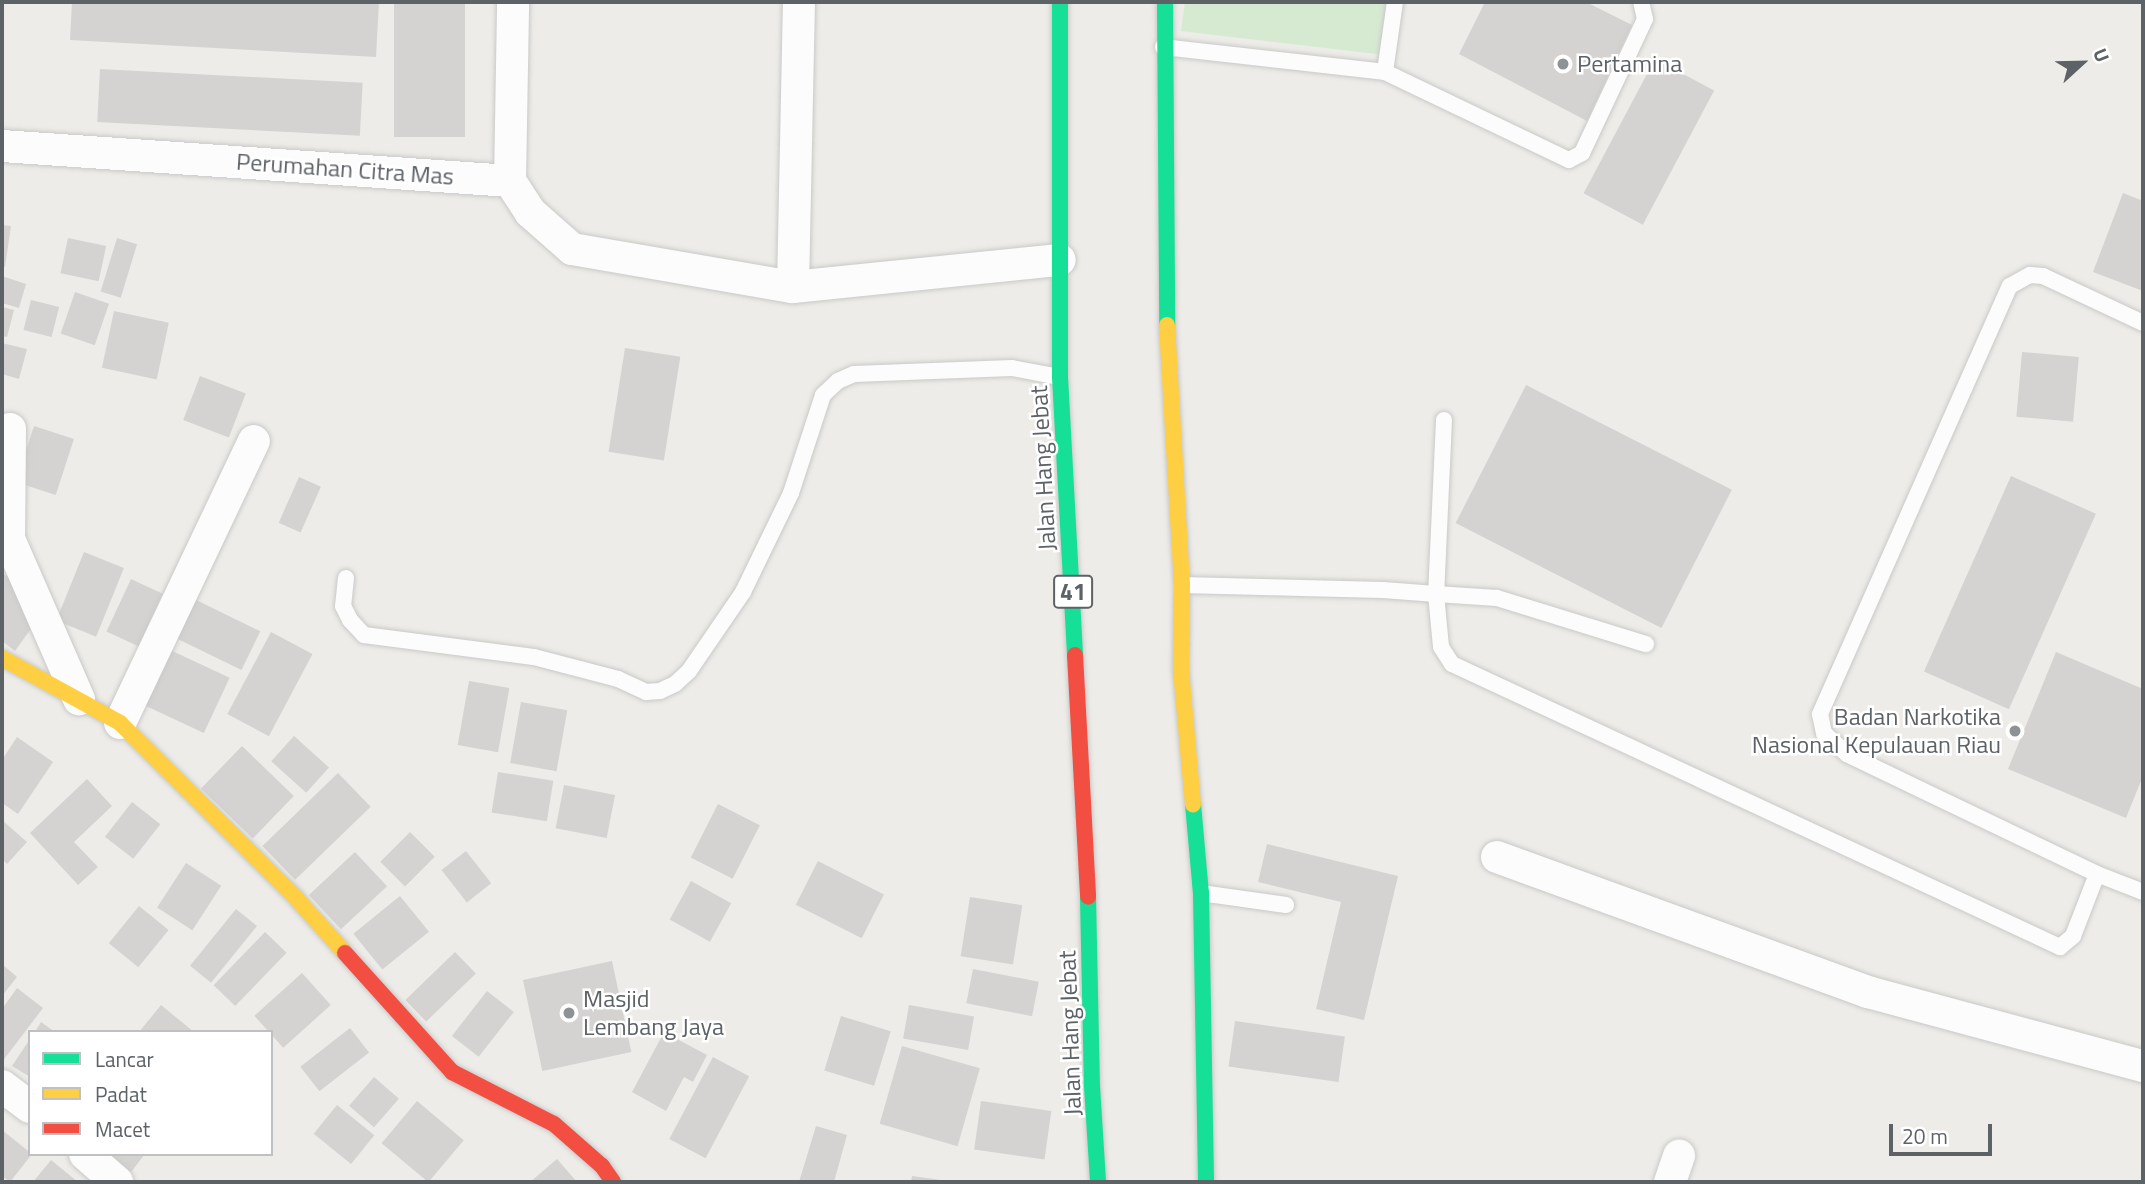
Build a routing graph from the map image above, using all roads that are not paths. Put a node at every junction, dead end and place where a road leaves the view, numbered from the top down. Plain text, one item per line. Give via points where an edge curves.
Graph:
1 (513, 2) edge
2 (799, 2) edge
3 (1060, 2) edge
4 (1165, 2) edge
5 (1395, 2) edge
6 (1641, 2) edge
7 (1163, 47) junction
8 (1385, 72) junction
9 (2, 146) edge
10 (510, 181) junction
11 (1060, 260) junction
12 (793, 287) junction
13 (2143, 323) edge
14 (1060, 377) junction
15 (1444, 420) dead end
16 (10, 429) dead end
17 (254, 441) dead end
18 (346, 578) dead end
19 (1182, 585) junction
20 (1436, 594) junction
21 (1646, 643) dead end
22 (2, 658) edge
23 (79, 699) junction
24 (120, 723) junction
25 (1497, 857) dead end
26 (2097, 874) junction
27 (2143, 892) edge
28 (1201, 893) junction
29 (1286, 905) dead end
30 (2143, 1066) edge
31 (2, 1086) edge
32 (28, 1106) edge
33 (87, 1156) edge
34 (117, 1182) edge
35 (612, 1182) edge
36 (1098, 1182) edge
37 (1206, 1182) edge

1 - 10 street
2 - 12 street
3 - 11 main road, Jalan Hang Jebat / 41
4 - 7 main road
5 - 8 lane
6 - 8 lane via 1646,19 1582,153 1569,160
7 - 8 lane
7 - 19 main road via 1167,368
9 - 10 street, Perumahan Citra Mas
10 - 12 street via 530,212 572,249
11 - 12 street
11 - 14 main road, Jalan Hang Jebat / 41
13 - 26 lane via 2043,276 2030,275 2010,286 1820,713 1824,733 1847,754
14 - 18 lane via 1012,368 854,374 838,381 823,395 791,493 743,592 689,671 660,691 646,692 618,679 534,657 364,635 343,606
14 - 36 main road, Jalan Hang Jebat / 41 via 1089,907
15 - 20 lane
16 - 23 street via 9,539
17 - 24 street
19 - 20 lane
19 - 28 main road via 1181,670
20 - 21 lane via 1497,598
20 - 26 lane via 1441,647 1452,664 2060,947 2073,936
22 - 23 main road
23 - 24 main road
24 - 35 main road via 295,897 452,1072 554,1124 602,1166
25 - 30 street via 1868,992
26 - 27 lane
28 - 29 lane
28 - 37 main road
31 - 32 street
33 - 34 street

